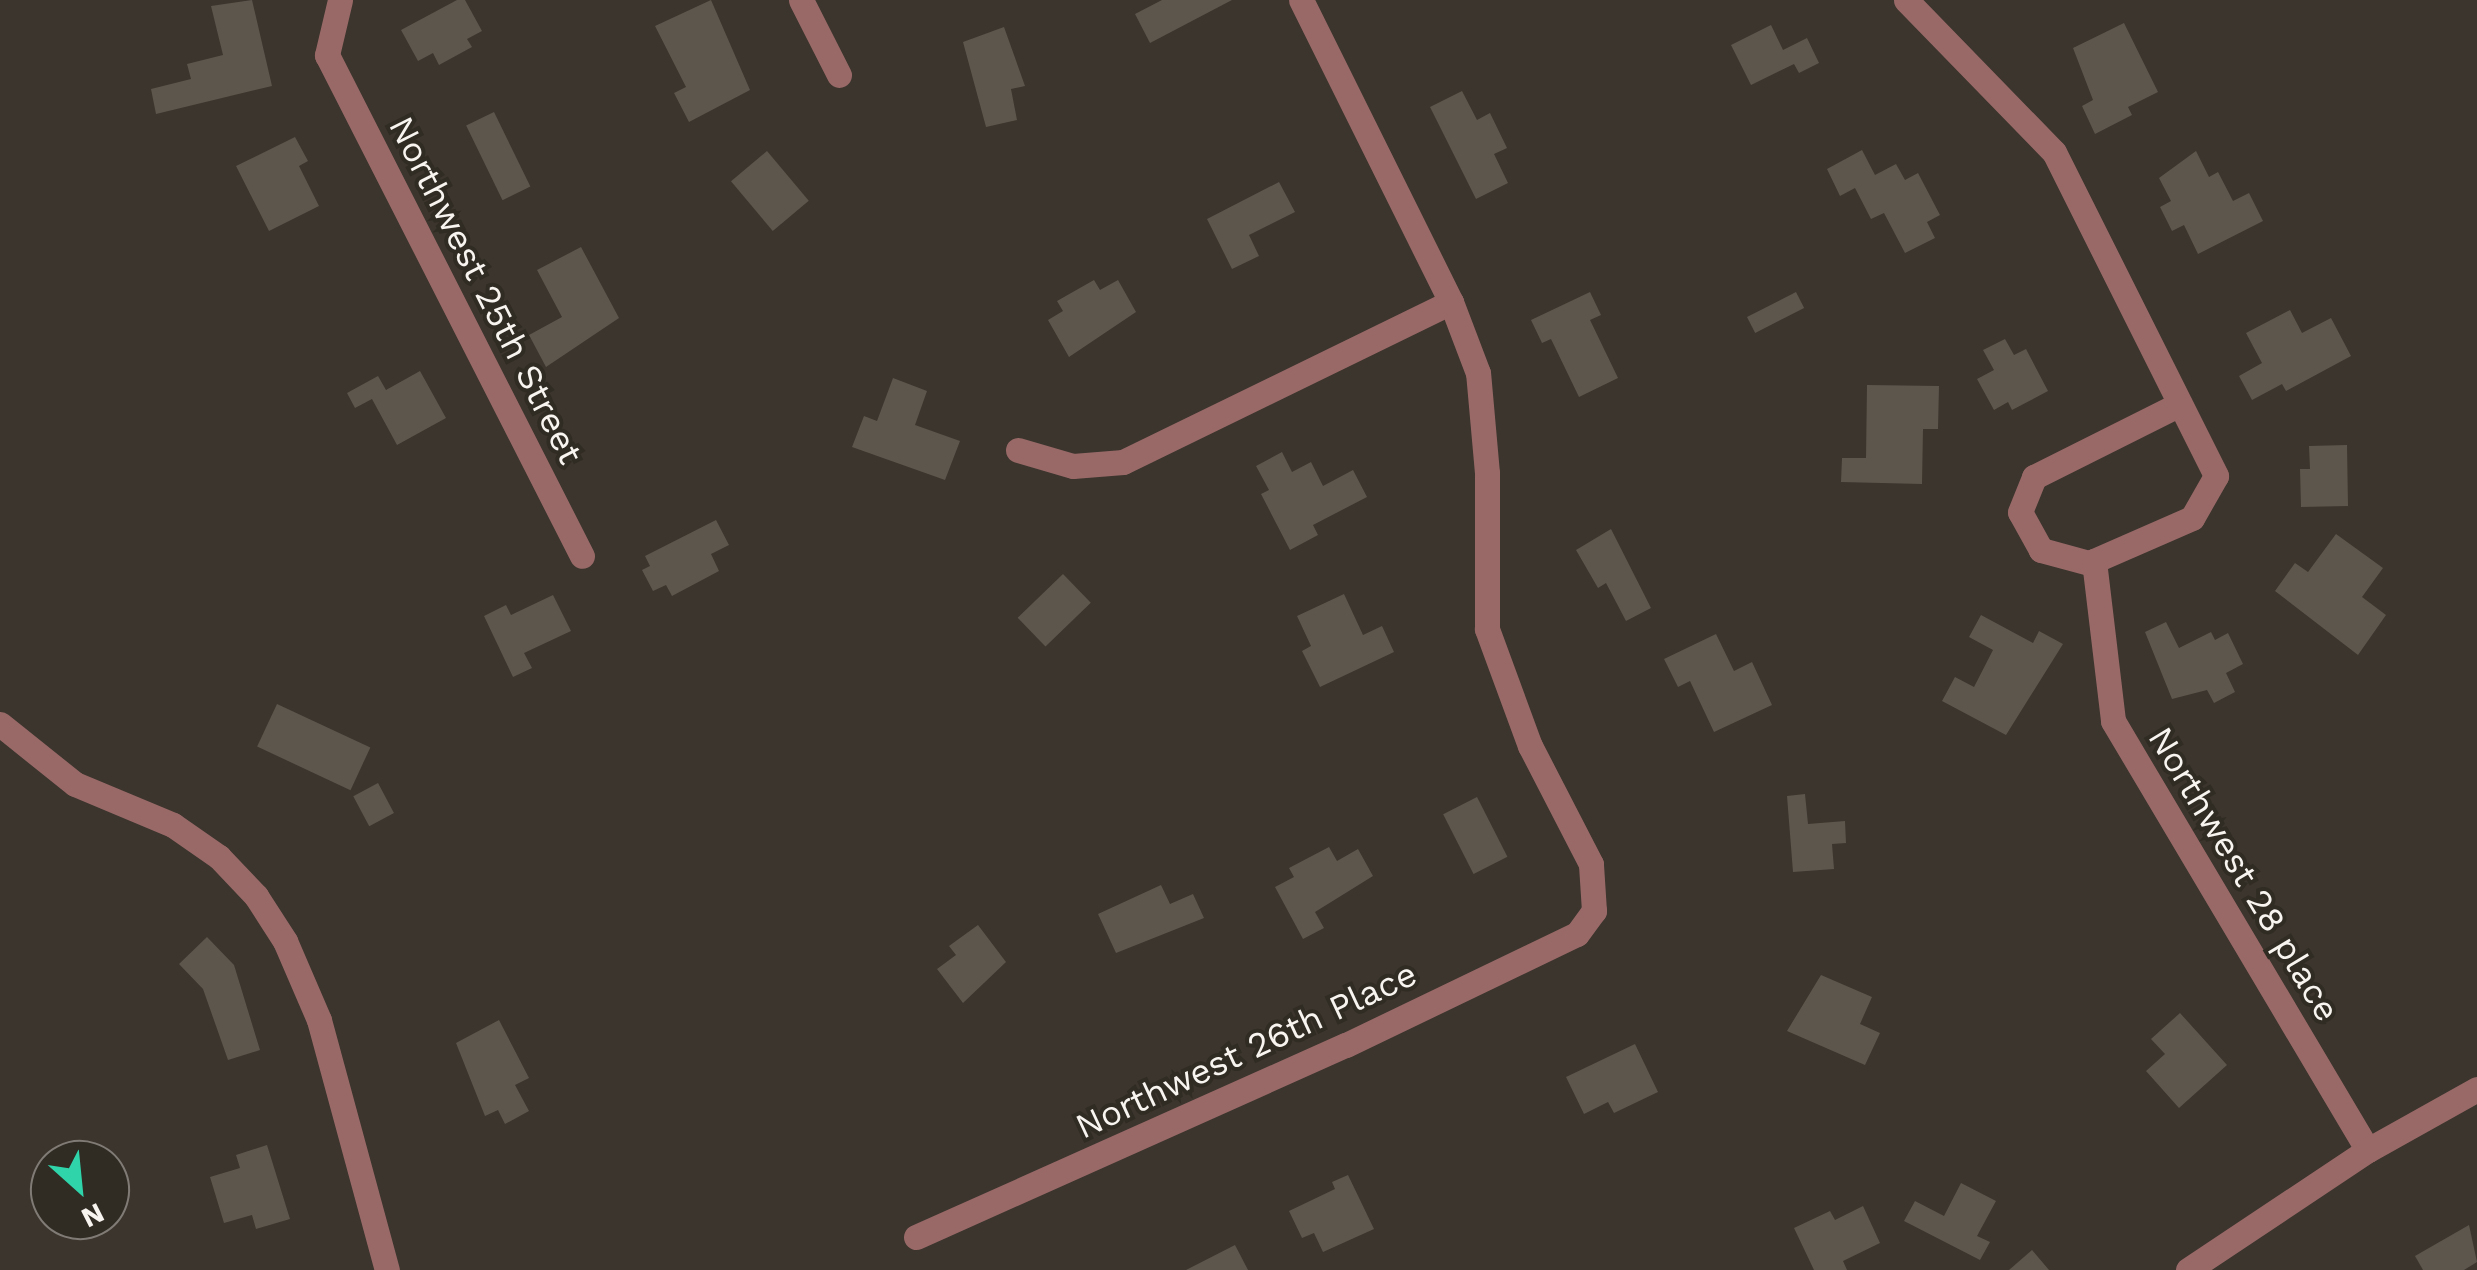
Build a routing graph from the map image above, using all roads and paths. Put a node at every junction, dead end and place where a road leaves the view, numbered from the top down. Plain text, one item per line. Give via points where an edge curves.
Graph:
1 (340, 0) edge
2 (801, 0) edge
3 (1301, 0) edge
4 (1906, 0) edge
5 (839, 75) dead end
6 (1451, 302) junction
7 (2180, 404) junction
8 (1018, 450) dead end
9 (582, 556) dead end
10 (2094, 560) junction
11 (0, 724) edge
12 (2477, 1090) edge
13 (2368, 1150) junction
14 (916, 1237) dead end
15 (386, 1270) edge
16 (2188, 1270) edge

1 - 9 street, Northwest 25th Street via 327,55
2 - 5 street
3 - 6 street
4 - 7 street via 2054,152
6 - 8 street via 1123,462 1073,466
6 - 14 street, Northwest 26th Place via 1478,373 1487,474 1486,629 1530,746 1591,864 1594,911 1576,934 1382,1028
7 - 10 street via 2216,476 2192,518
7 - 10 street via 2034,478 2020,512 2041,550
10 - 13 street, Northwest 28 place via 2113,721
11 - 15 street via 74,784 172,826 219,858 256,896 285,941 320,1020
12 - 13 street
13 - 16 street

